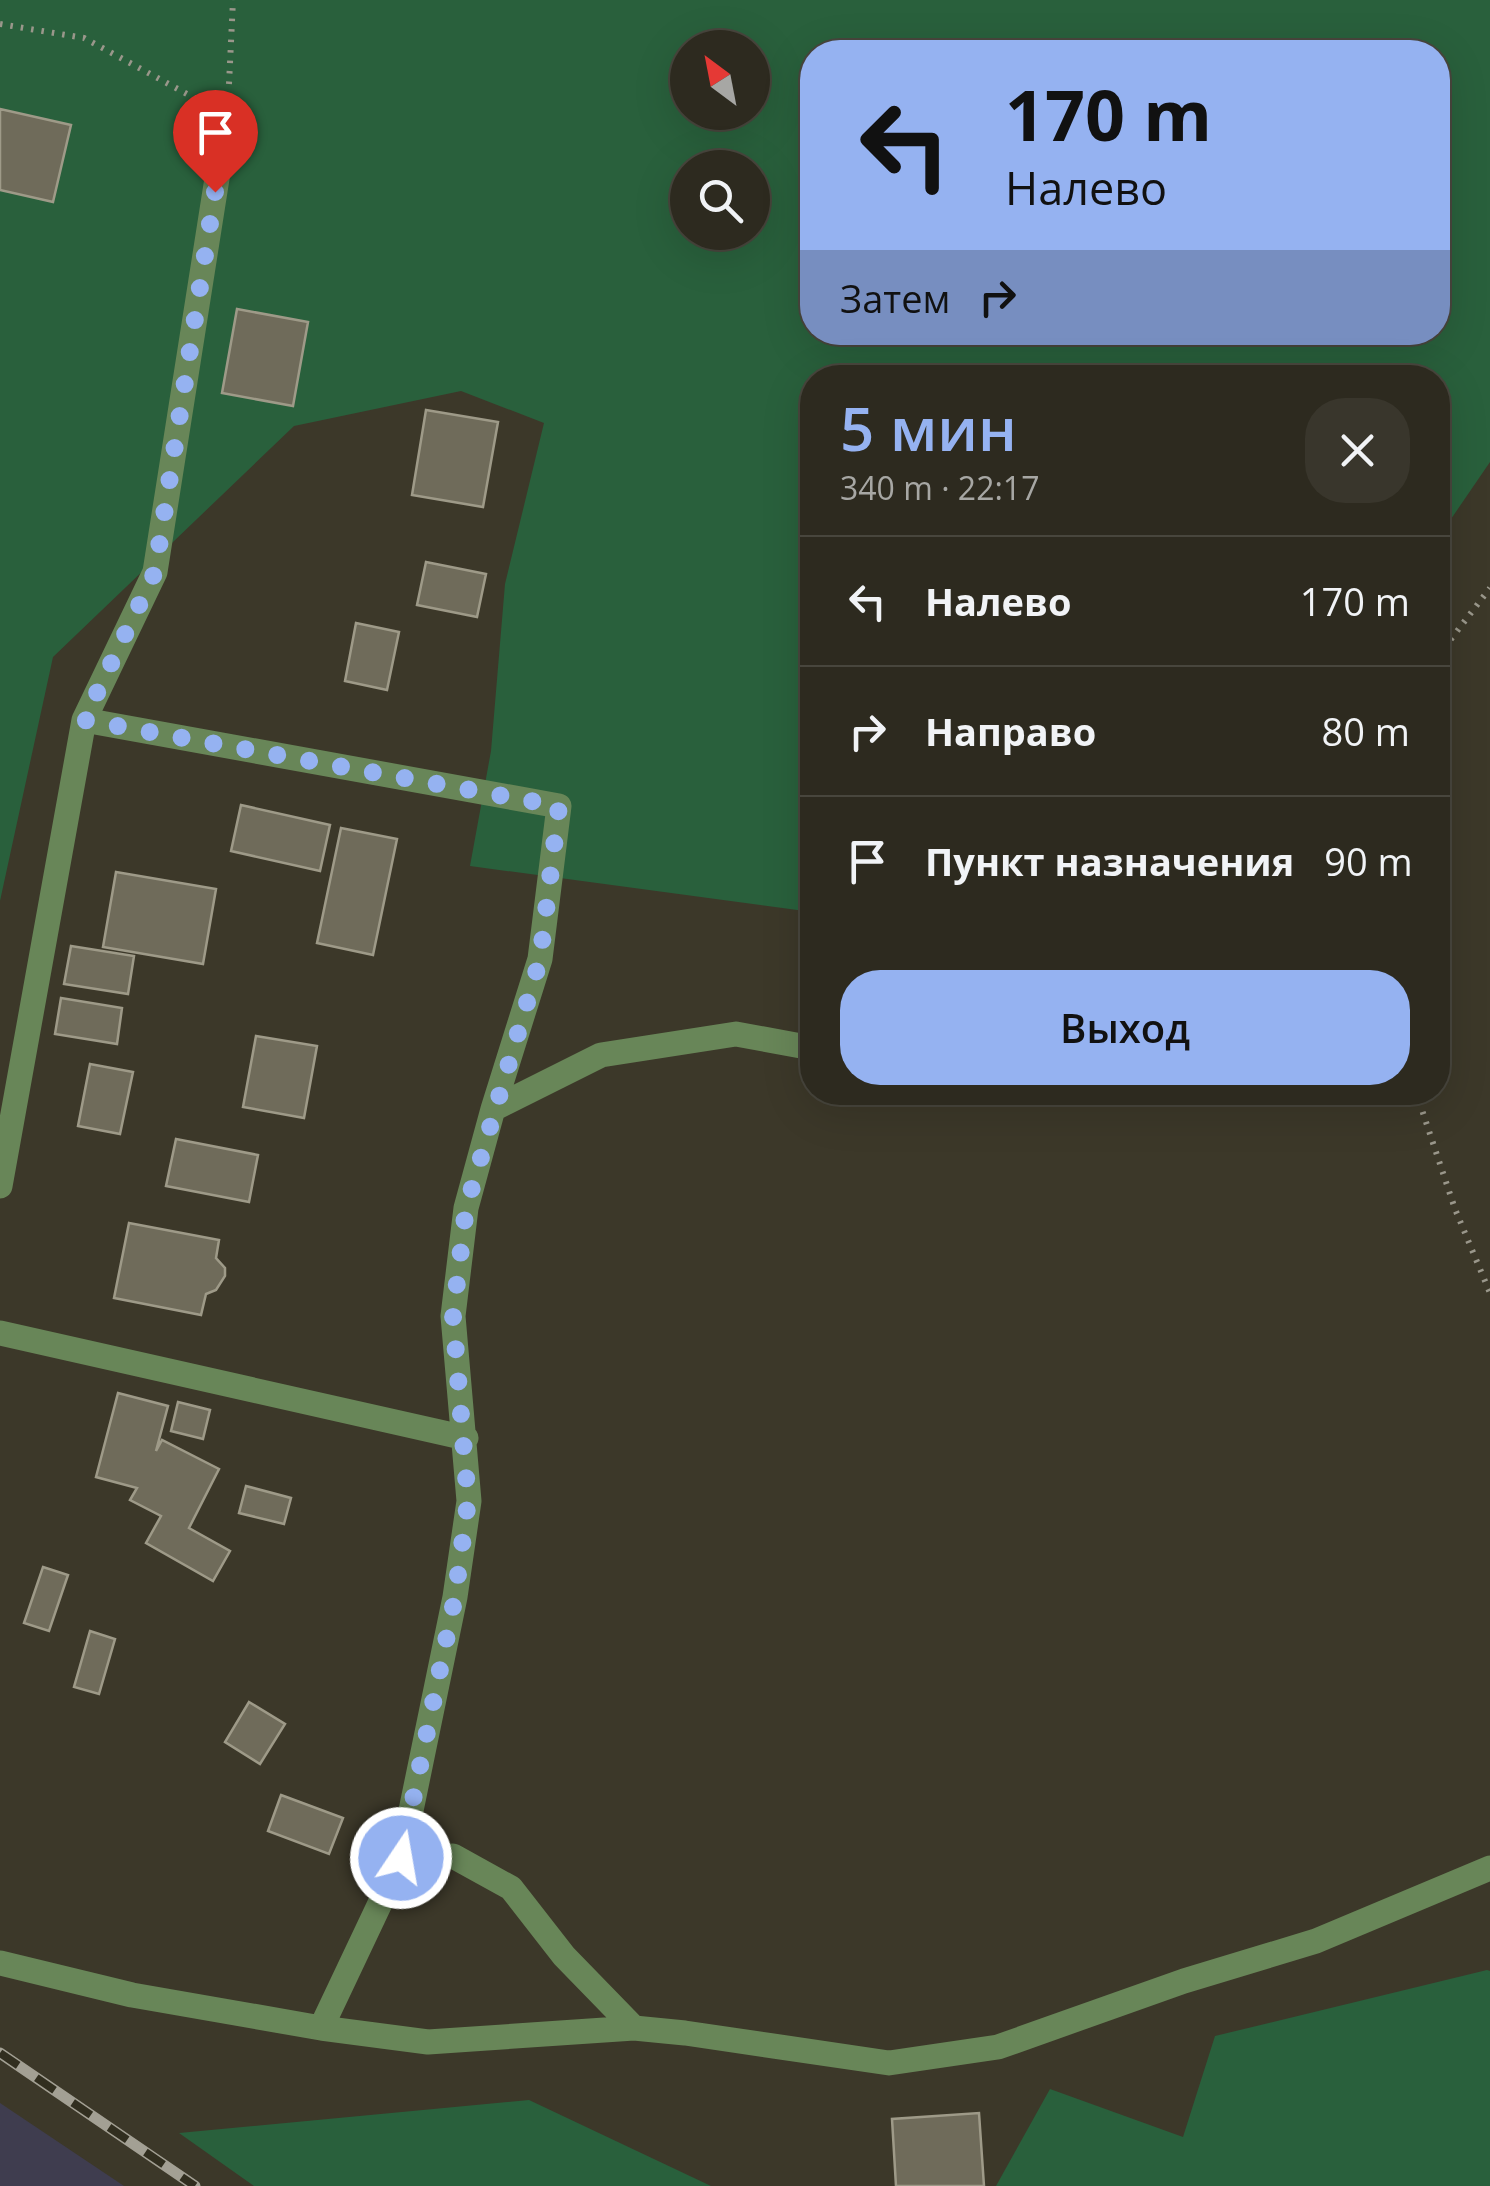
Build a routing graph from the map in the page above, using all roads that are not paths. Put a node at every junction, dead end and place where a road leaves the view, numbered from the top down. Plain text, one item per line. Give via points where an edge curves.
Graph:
1 (228, 116) road end
2 (84, 720) junction
3 (800, 1046) edge
4 (493, 1109) junction
5 (0, 1186) edge
6 (0, 1333) edge
7 (466, 1438) junction
8 (401, 1858) junction
9 (1490, 1868) edge
10 (0, 1963) edge
11 (322, 2028) junction
12 (634, 2028) junction

1 - 2 lane via 155,572
2 - 4 lane via 559,806 540,959
2 - 5 lane
3 - 4 lane via 736,1034 601,1055
4 - 7 lane via 466,1208 453,1316
6 - 7 lane
7 - 8 lane via 468,1501 455,1597
8 - 11 lane
8 - 12 lane via 453,1856 511,1888 564,1956
9 - 12 lane via 1316,1941 998,2046 890,2063
10 - 11 lane via 132,1995
11 - 12 lane via 428,2042

